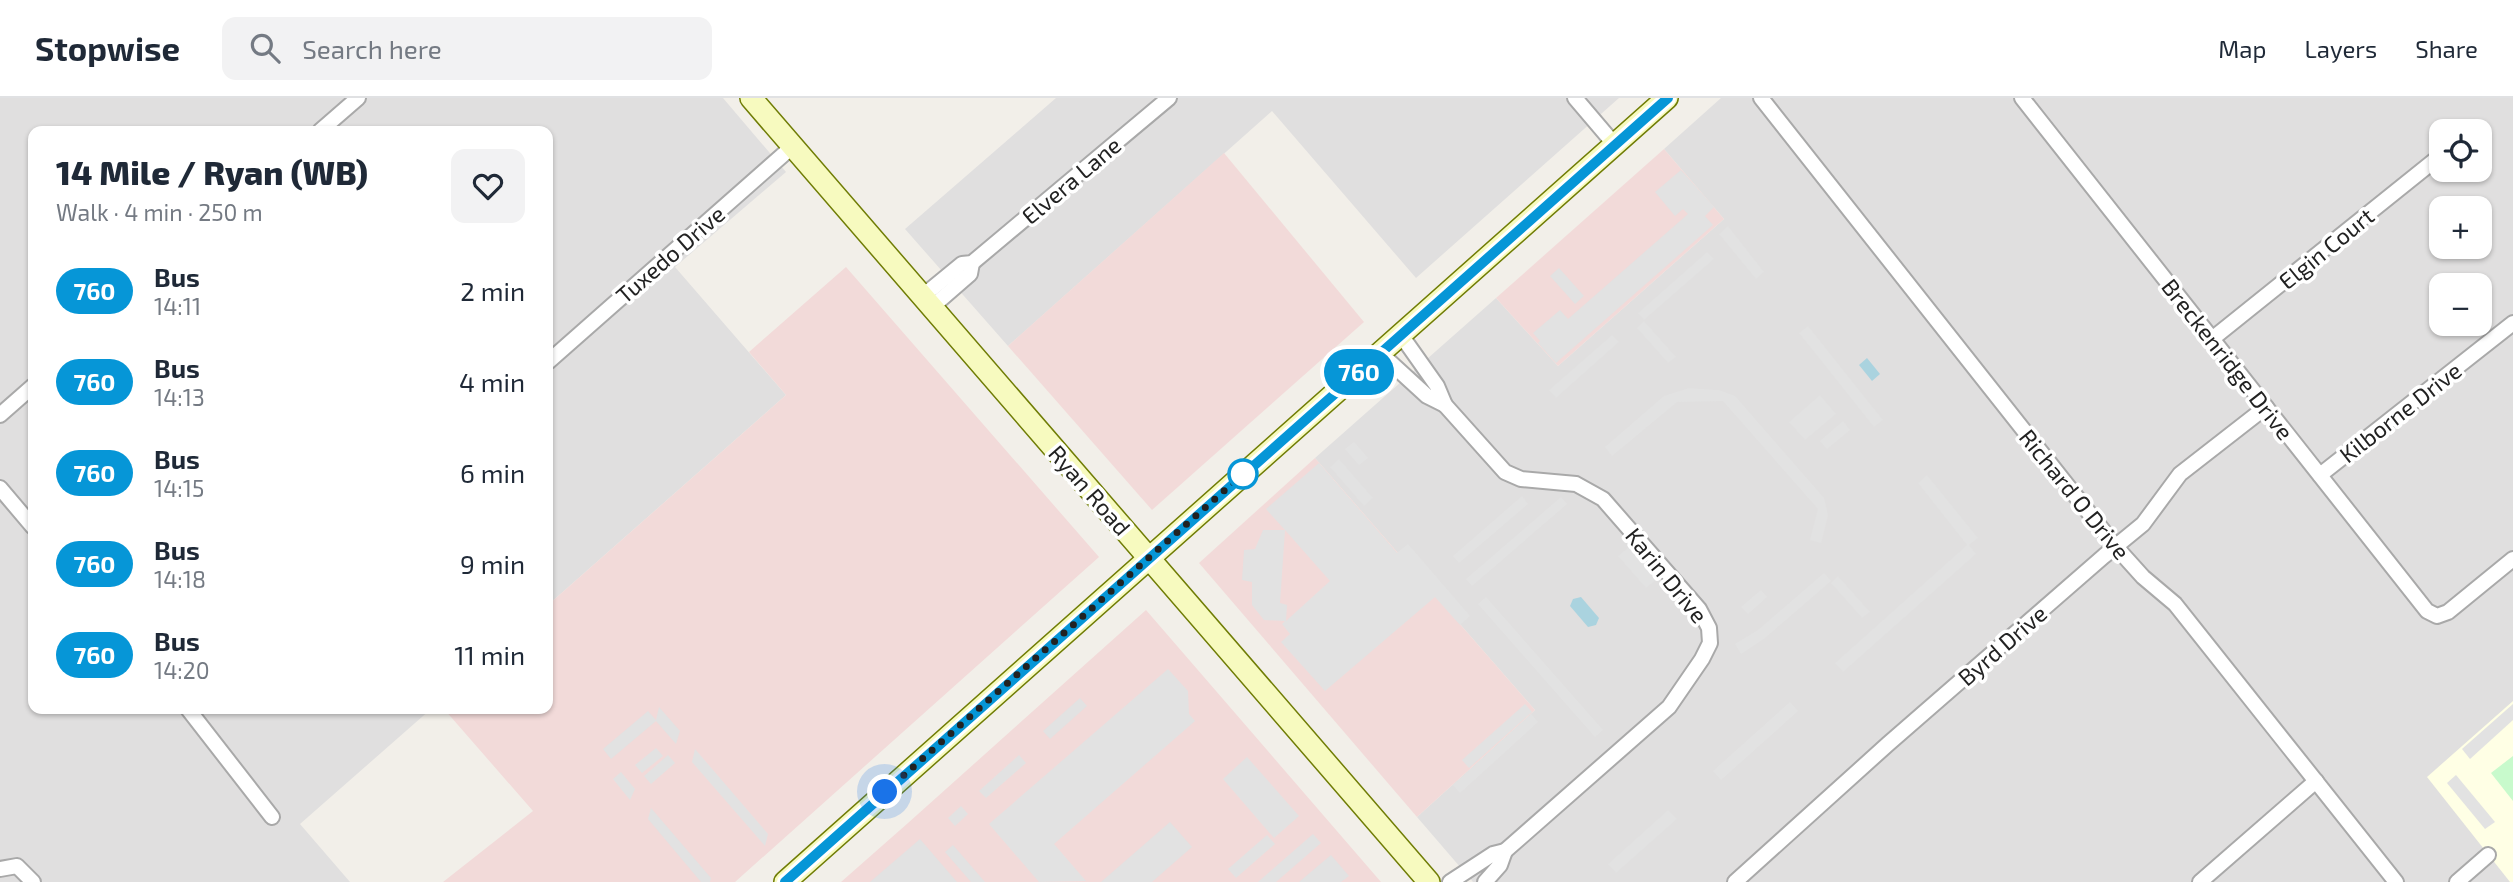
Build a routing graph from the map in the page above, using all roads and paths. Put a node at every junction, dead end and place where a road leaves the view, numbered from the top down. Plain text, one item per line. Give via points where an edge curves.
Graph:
1 (358, 98) edge
2 (751, 98) edge
3 (1169, 98) edge
4 (1575, 98) edge
5 (1668, 98) edge
6 (1761, 98) edge
7 (2022, 98) edge
8 (326, 126) edge
9 (1615, 145) junction
10 (793, 146) junction
11 (2429, 165) edge
12 (928, 301) junction
13 (2513, 323) edge
14 (1401, 335) junction
15 (2212, 339) junction
16 (1380, 354) junction
17 (553, 358) edge
18 (28, 390) edge
19 (1445, 405) junction
20 (2266, 407) junction
21 (0, 415) edge
22 (2320, 475) junction
23 (0, 488) edge
24 (28, 521) edge
25 (2116, 547) junction
26 (1148, 558) junction
27 (2513, 559) edge
28 (192, 714) edge
29 (2316, 781) junction
30 (272, 817) dead end
31 (1505, 851) junction
32 (2488, 855) dead end
33 (5, 868) edge
34 (33, 882) edge
35 (785, 882) edge
36 (1429, 882) edge
37 (1450, 882) edge
38 (1485, 882) edge
39 (1735, 882) edge
40 (2200, 882) edge
41 (2396, 882) edge
42 (2457, 882) edge

1 - 8 street
2 - 10 main road, Ryan Road
3 - 12 street, Elvera Lane via 972,263 962,264
4 - 9 street
5 - 9 main road
6 - 25 street, Richard O Drive
7 - 15 street, Breckenridge Drive
9 - 14 main road
10 - 12 main road, Ryan Road
10 - 17 street, Tuxedo Drive
11 - 15 street, Elgin Court
12 - 26 main road, Ryan Road
13 - 22 street, Kilborne Drive
14 - 16 main road
14 - 19 street, Karin Drive
15 - 20 street, Breckenridge Drive
16 - 19 street, Karin Drive via 1427,396
16 - 26 main road
18 - 21 street
19 - 31 street, Karin Drive via 1505,472 1521,479 1576,484 1603,499 1699,609 1711,635 1702,659 1669,707
20 - 22 street, Breckenridge Drive
20 - 25 street, Byrd Drive via 2180,474 2143,524
22 - 27 street, Breckenridge Drive via 2427,611 2437,616
23 - 24 street
25 - 29 street, Richard O Drive via 2175,604
25 - 39 street, Byrd Drive
26 - 35 main road
26 - 36 main road, Ryan Road
28 - 30 street
29 - 40 street
29 - 41 street, Richard O Drive
31 - 37 street, Karin Drive
31 - 38 street, Karin Drive
32 - 42 street
33 - 34 street via 23,869

